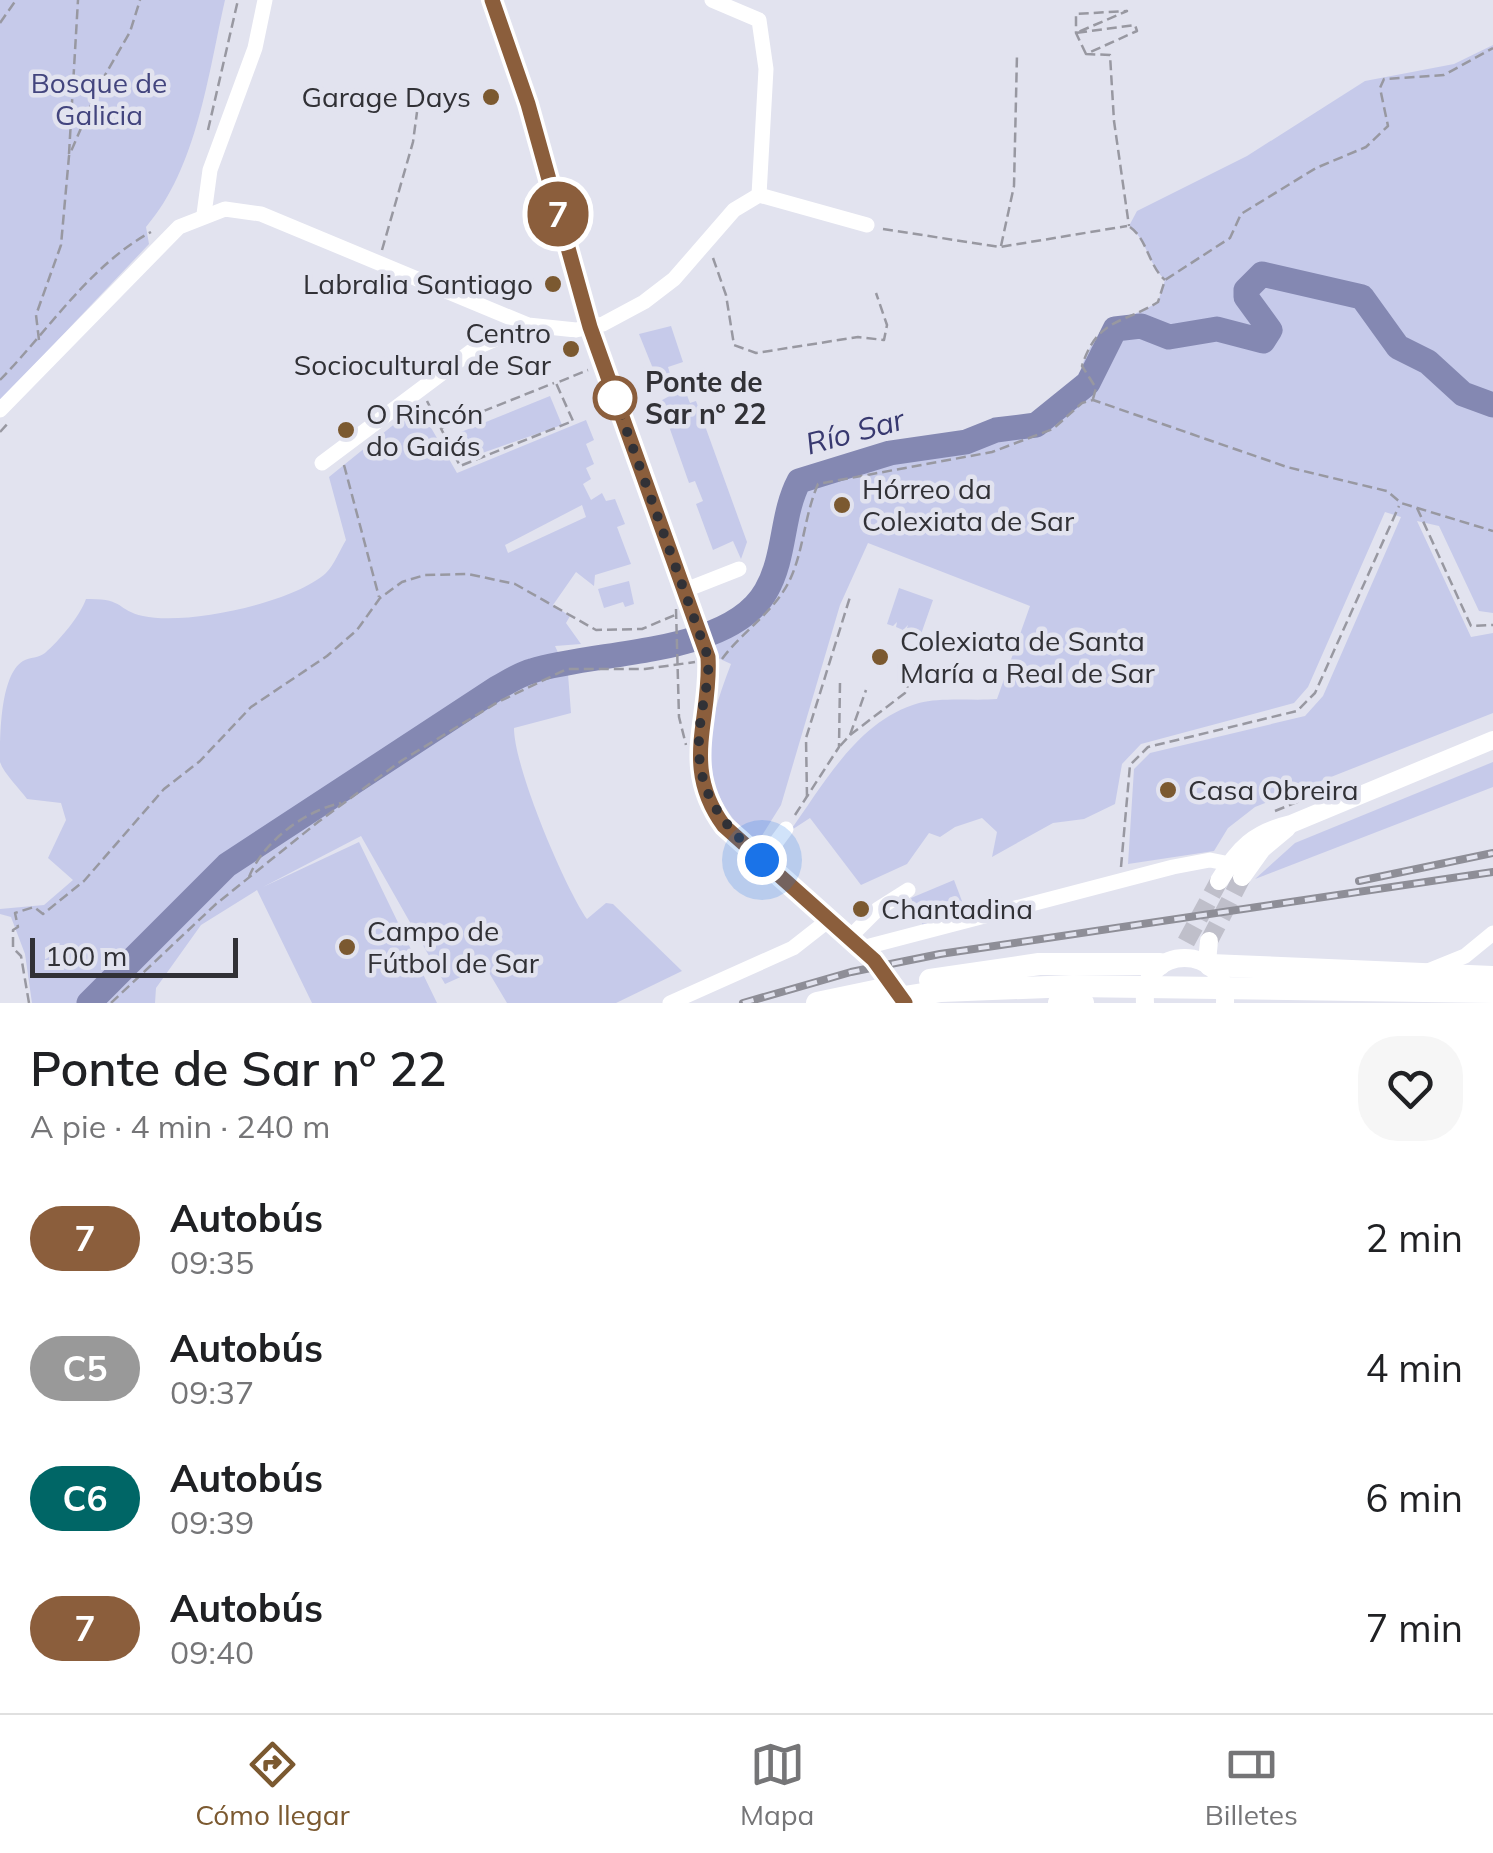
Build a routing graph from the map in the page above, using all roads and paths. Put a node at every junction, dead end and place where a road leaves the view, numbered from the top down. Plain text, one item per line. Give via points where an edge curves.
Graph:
1 (78, 0) edge
2 (140, 0) edge
3 (238, 0) edge
4 (265, 0) edge
5 (492, 0) edge
6 (712, 0) edge
7 (16, 1) edge
8 (0, 23) edge
9 (1076, 33) junction
10 (1493, 48) edge
11 (1018, 54) dead end
12 (1086, 54) junction
13 (416, 112) dead end
14 (206, 138) dead end
15 (69, 156) junction
16 (759, 195) junction
17 (204, 214) junction
18 (866, 226) joint
19 (1128, 226) junction
20 (151, 232) dead end
21 (706, 244) junction
22 (1000, 247) junction
23 (378, 261) junction
24 (1165, 280) junction
25 (876, 293) dead end
26 (528, 325) junction
27 (590, 327) junction
28 (39, 340) junction
29 (603, 364) junction
30 (0, 380) edge
31 (556, 383) junction
32 (426, 400) dead end
33 (1093, 400) junction
34 (7, 414) edge
35 (440, 428) junction
36 (0, 432) edge
37 (340, 449) junction
38 (322, 464) dead end
39 (1400, 503) junction
40 (1416, 507) junction
41 (1493, 531) edge
42 (739, 569) dead end
43 (683, 590) junction
44 (850, 597) dead end
45 (380, 598) junction
46 (1493, 625) edge
47 (708, 659) junction
48 (675, 661) junction
49 (917, 662) dead end
50 (840, 682) dead end
51 (866, 690) dead end
52 (850, 735) junction
53 (1493, 740) edge
54 (839, 747) junction
55 (702, 775) junction
56 (807, 797) junction
57 (345, 802) junction
58 (786, 829) joint
59 (762, 860) junction
60 (1236, 871) junction
61 (249, 878) junction
62 (1121, 879) junction
63 (1220, 881) tunnel mouth
64 (908, 890) dead end
65 (830, 920) junction
66 (1493, 933) edge
67 (862, 949) junction
68 (1174, 954) junction
69 (1209, 956) junction
70 (1424, 973) junction
71 (1493, 980) edge
72 (1493, 992) edge
73 (1233, 996) edge
74 (1072, 999) edge
75 (29, 1003) edge
76 (111, 1003) edge
77 (670, 1003) edge
78 (817, 1003) edge
79 (868, 1003) edge
80 (1145, 1003) edge

1 - 15 path
2 - 15 path
3 - 14 path
4 - 17 street via 255,48 210,170
5 - 27 street
6 - 16 street via 759,20 766,69
7 - 8 path
9 - 9 path via 1110,19 1127,11 1076,14
9 - 12 path
9 - 12 path via 1135,25 1136,31
10 - 24 path via 1444,75 1384,78 1388,126 1378,138 1241,214 1230,238
11 - 22 path via 1014,186
12 - 19 path via 1110,55
13 - 23 path
15 - 28 path via 62,245 36,315
16 - 18 street
16 - 21 street via 734,210
17 - 23 street via 260,214
17 - 34 street via 171,235
18 - 22 path
19 - 22 path
19 - 24 path via 1140,234
20 - 28 path via 80,293
21 - 25 path via 726,295 734,344 756,353 858,337 884,340 887,325
21 - 27 street via 644,302
23 - 26 street
24 - 33 path via 1158,302 1114,320 1092,341 1082,366 1096,388
26 - 27 street
26 - 37 street via 477,347
27 - 29 street
28 - 30 path
29 - 31 path
29 - 43 street
31 - 35 path
31 - 35 path via 573,421 460,466
32 - 35 path
33 - 39 path via 1287,468 1387,491
33 - 47 path via 1020,443 944,464 915,463 818,484 792,574 771,611 722,660
34 - 36 path
37 - 38 street
37 - 45 path
39 - 40 path
39 - 62 path via 1314,694 1297,711 1148,747 1130,766
40 - 41 path
40 - 46 path via 1472,626
42 - 43 street
43 - 47 street
44 - 56 path via 806,738
45 - 48 path via 416,577 468,574 515,584 596,630 642,629 675,616
45 - 75 path via 356,630 251,707 164,790 84,882 42,914 34,907 14,913 13,948 21,956
47 - 48 path
47 - 55 street via 699,729
48 - 55 path via 689,759
48 - 57 path via 646,669 577,668 498,702
49 - 52 path via 904,693
50 - 54 path
51 - 52 path
52 - 54 path
53 - 60 main road via 1262,831 1245,843
54 - 56 path
55 - 59 street via 717,816
56 - 58 path
57 - 61 path
57 - 61 path via 311,814 277,838
58 - 59 street
59 - 65 street
60 - 62 street via 1210,860
60 - 63 main road
61 - 76 path
62 - 67 street
64 - 67 street via 878,908
65 - 67 street
65 - 77 street via 793,948
66 - 70 street via 1465,956
68 - 69 main road
68 - 78 highway via 984,969
68 - 80 main road via 1147,981
69 - 70 highway
69 - 73 main road
70 - 71 highway
71 - 73 highway via 1334,981
72 - 73 highway
73 - 74 highway
74 - 79 highway via 941,990

